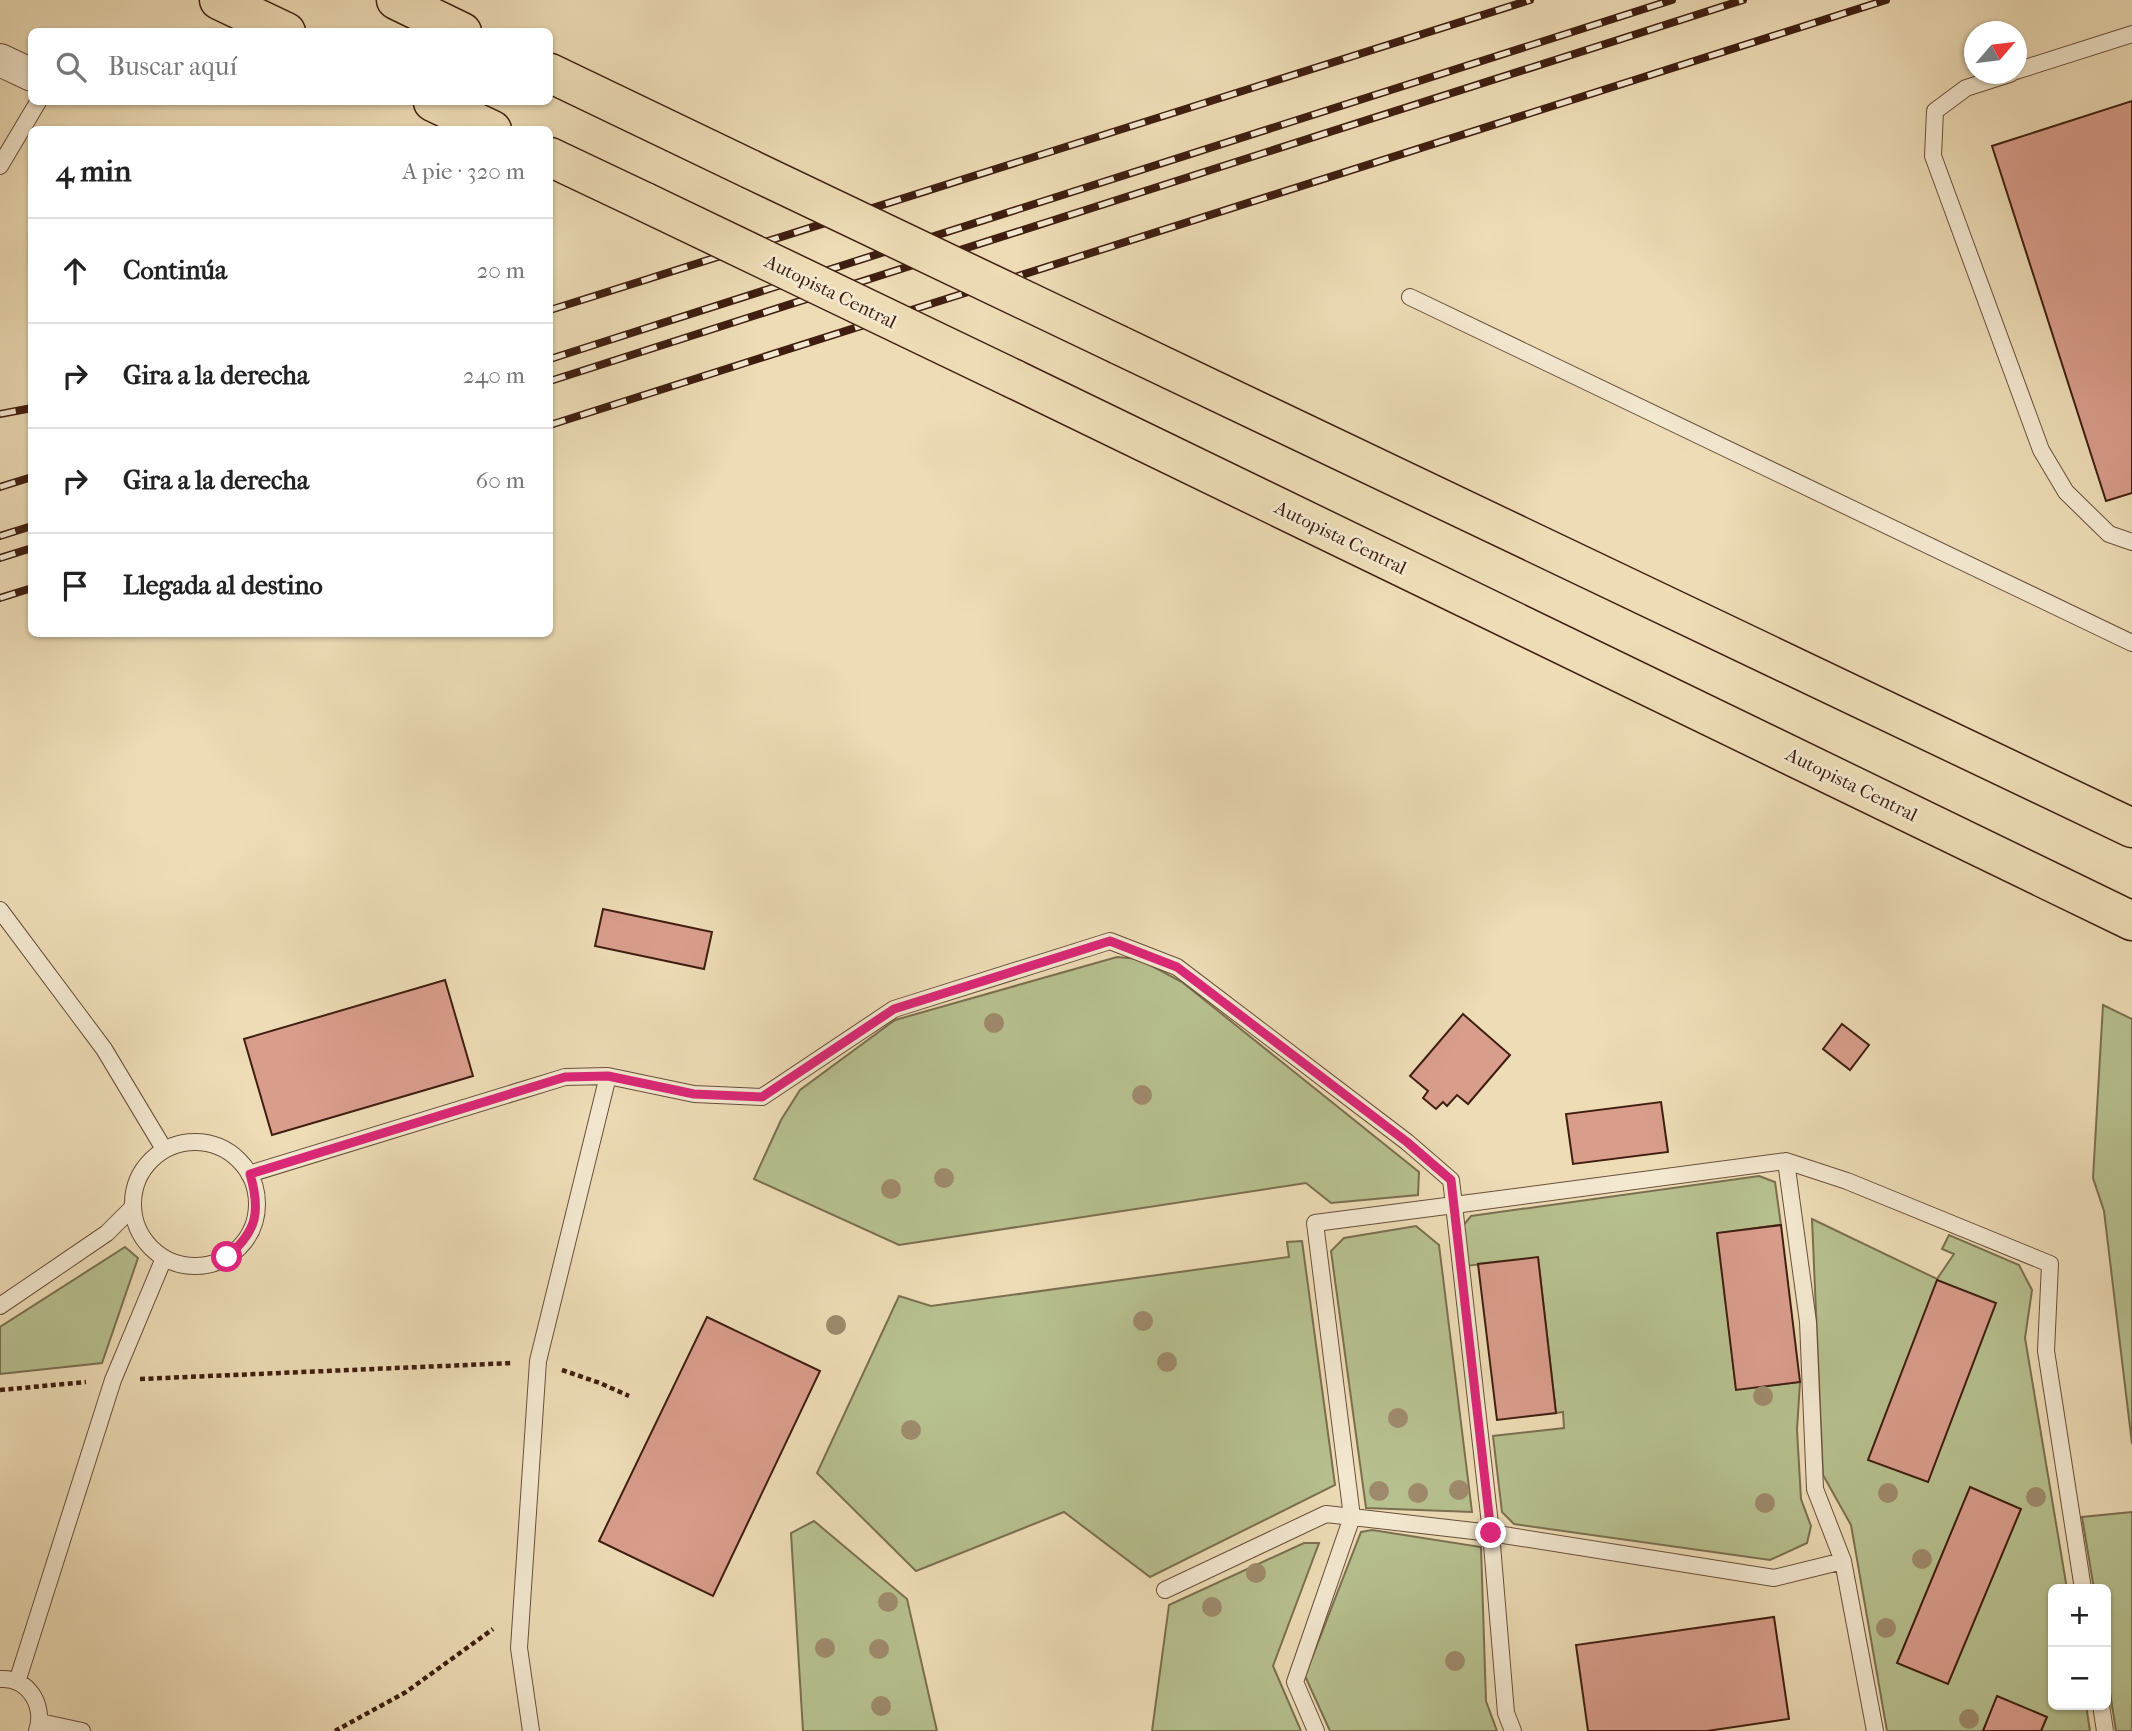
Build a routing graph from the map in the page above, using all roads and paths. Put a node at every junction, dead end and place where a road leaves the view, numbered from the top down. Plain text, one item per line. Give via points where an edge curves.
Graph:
1 (219, 0) edge
2 (396, 0) edge
3 (278, 28) edge
4 (454, 28) edge
5 (2132, 34) edge
6 (0, 60) edge
7 (2027, 69) edge
8 (28, 73) edge
9 (553, 74) edge
10 (1979, 84) edge
11 (36, 105) edge
12 (439, 105) edge
13 (484, 126) edge
14 (553, 158) edge
15 (0, 166) edge
16 (1410, 297) dead end
17 (2132, 542) edge
18 (2132, 643) edge
19 (2132, 828) edge
20 (0, 911) edge
21 (2132, 921) edge
22 (608, 1076) junction
23 (164, 1149) junction
24 (1786, 1161) junction
25 (250, 1174) junction
26 (1454, 1205) junction
27 (132, 1208) junction
28 (164, 1258) junction
29 (0, 1306) edge
30 (538, 1361) junction
31 (113, 1380) junction
32 (0, 1390) edge
33 (629, 1396) dead end
34 (1352, 1517) junction
35 (1491, 1533) junction
36 (1843, 1561) junction
37 (2082, 1584) edge
38 (1165, 1590) dead end
39 (521, 1609) junction
40 (0, 1679) edge
41 (17, 1682) junction
42 (2102, 1710) edge
43 (39, 1726) edge
44 (82, 1731) edge
45 (335, 1731) edge
46 (531, 1731) edge
47 (1315, 1731) edge
48 (1513, 1731) edge
49 (1875, 1731) edge
50 (2105, 1731) edge

1 - 3 highway
2 - 4 highway
5 - 7 lane
6 - 8 street
9 - 19 highway, bridge
10 - 17 lane via 1935,111 1933,156 2041,450 2066,492 2109,534
11 - 15 lane
12 - 13 highway
14 - 21 highway, Autopista Central, bridge
16 - 18 lane
20 - 23 lane via 104,1049
22 - 25 lane via 565,1077
22 - 26 lane via 694,1094 762,1097 894,1009 1110,941 1177,967 1396,1134 1451,1180
22 - 30 lane
23 - 25 lane via 203,1142 236,1157
23 - 27 lane via 148,1162 135,1187
24 - 26 lane
24 - 36 lane via 1808,1322 1815,1489
24 - 37 lane via 1847,1181 2050,1264 2046,1350
25 - 28 lane via 257,1198 255,1220 243,1243 227,1257 202,1266
26 - 34 lane via 1315,1223
26 - 35 lane
27 - 28 lane via 147,1244
27 - 29 lane via 107,1233
28 - 31 lane
30 - 31 path
30 - 33 path
30 - 39 lane
31 - 32 path
31 - 41 lane
34 - 35 lane
34 - 38 lane via 1326,1514
34 - 47 lane via 1295,1682
35 - 36 lane via 1773,1578
35 - 48 lane via 1506,1713
36 - 49 lane
39 - 45 path via 406,1692
39 - 46 lane via 519,1648
40 - 41 lane
41 - 43 lane via 36,1698
42 - 50 lane
43 - 44 lane

